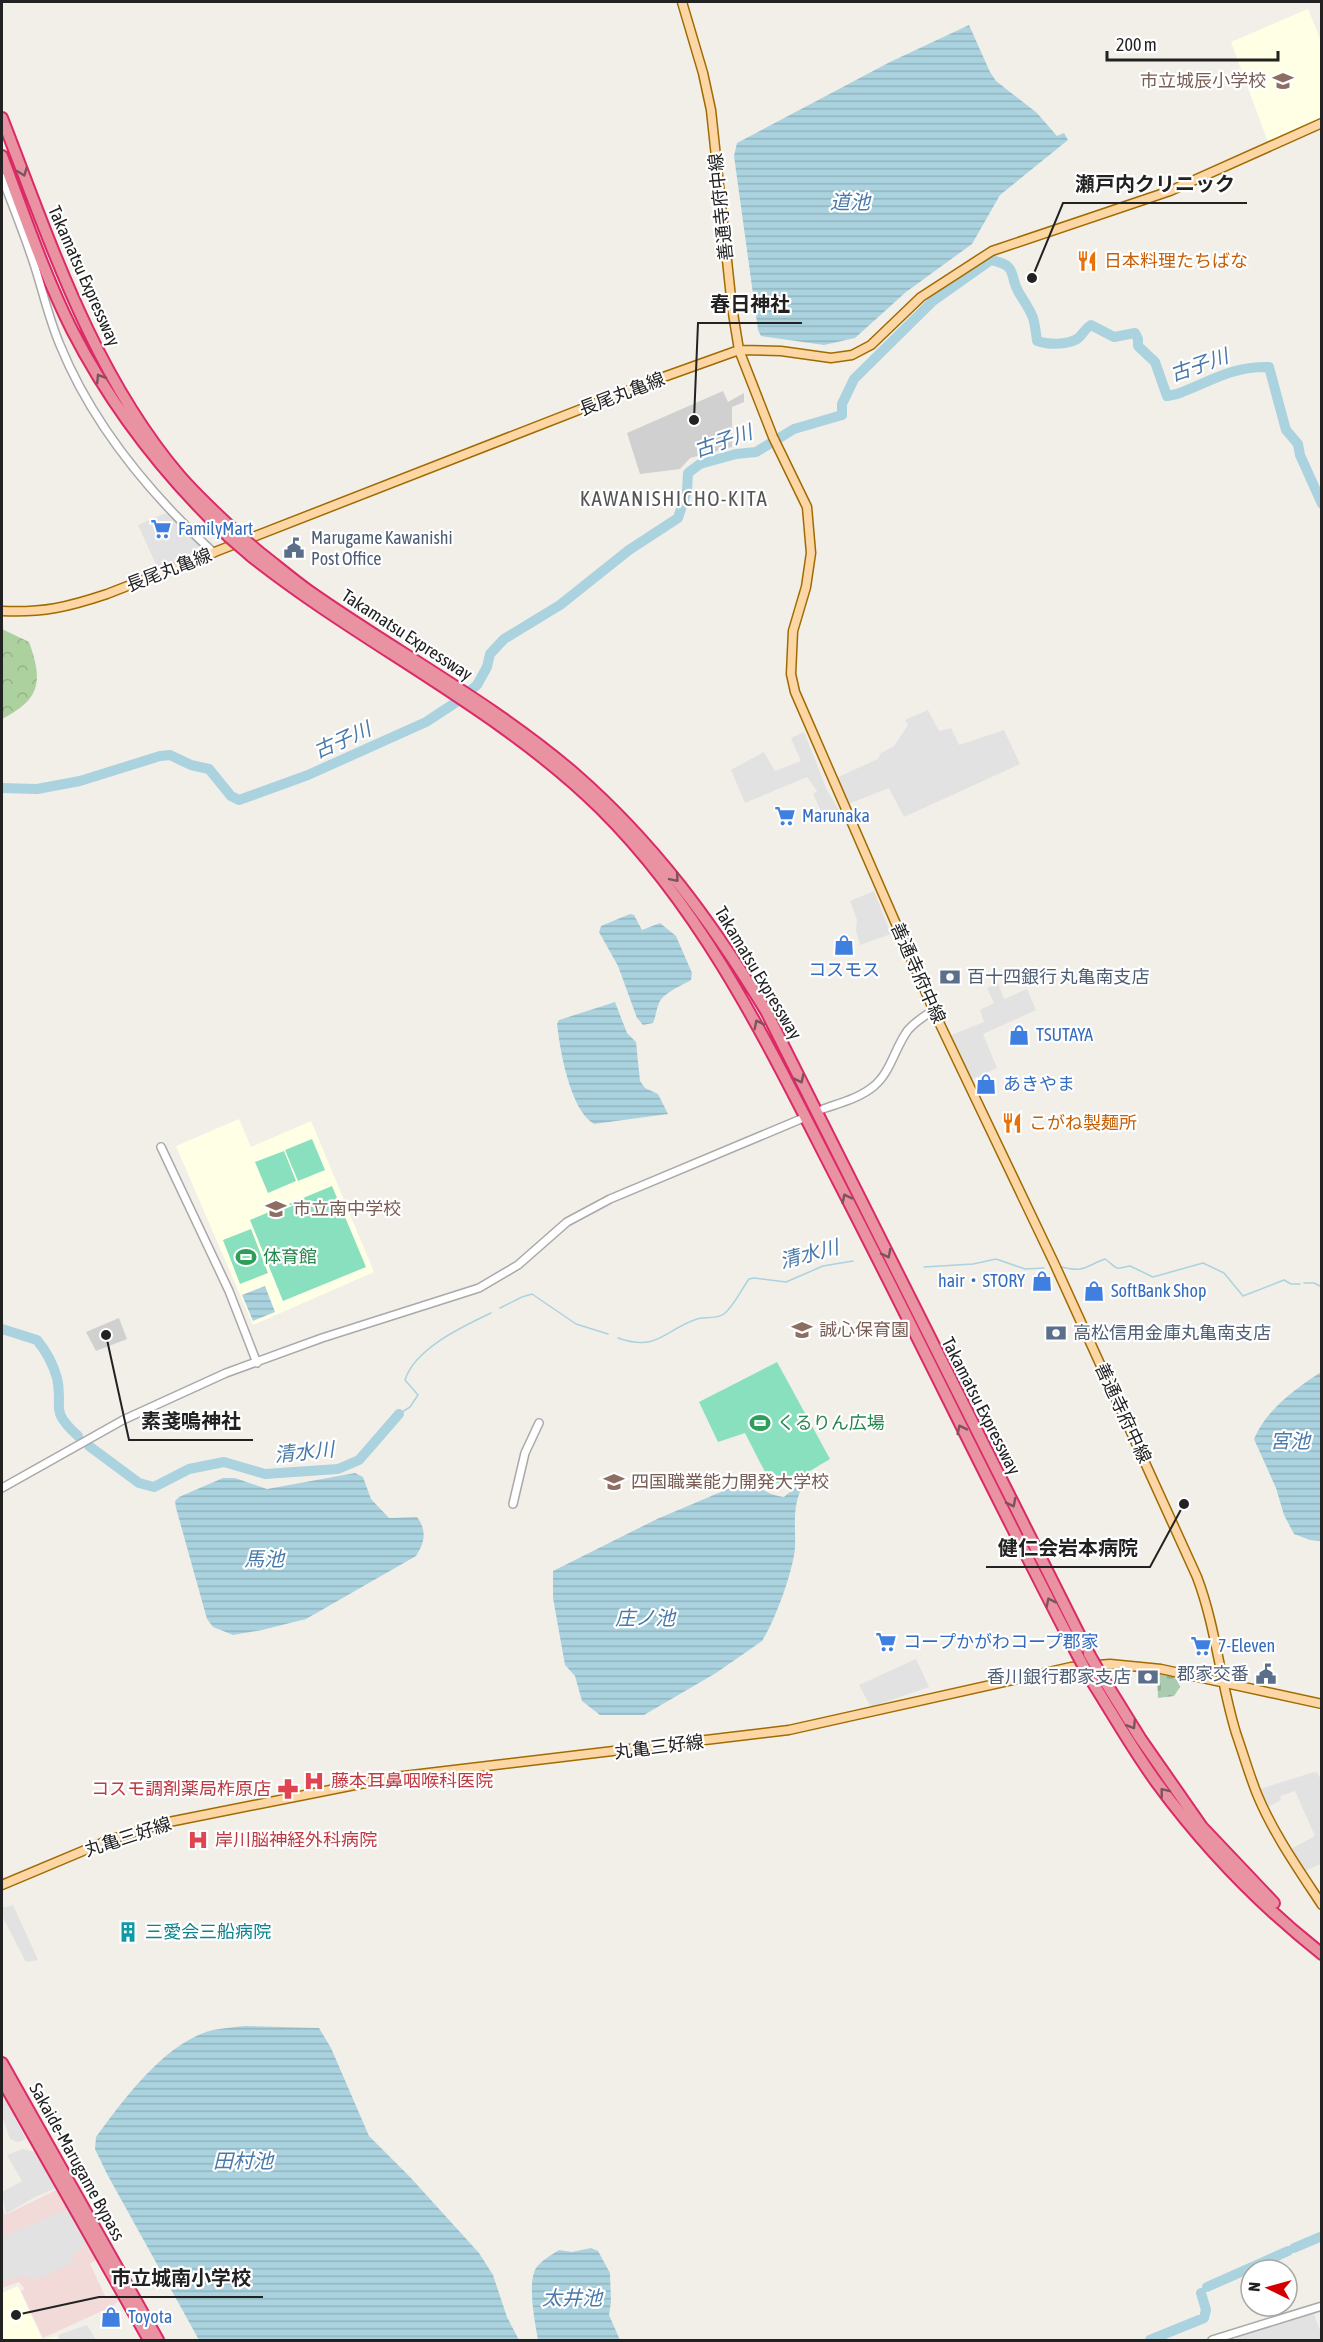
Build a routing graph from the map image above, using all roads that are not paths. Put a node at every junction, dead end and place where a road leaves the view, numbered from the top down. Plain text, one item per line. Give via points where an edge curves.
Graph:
1 (682, 2) edge
2 (2, 118) edge
3 (1322, 123) edge
4 (2, 156) edge
5 (2, 177) edge
6 (739, 350) junction
7 (233, 535) junction
8 (214, 553) junction
9 (2, 611) edge
10 (474, 703) junction
11 (934, 1010) junction
12 (823, 1109) dead end
13 (801, 1119) dead end
14 (161, 1147) dead end
15 (256, 1363) junction
16 (539, 1423) dead end
17 (2, 1488) edge
18 (513, 1504) dead end
19 (1224, 1683) junction
20 (1322, 1704) edge
21 (2, 1885) edge
22 (1322, 1905) edge
23 (1322, 1947) edge
24 (1322, 1954) edge
25 (2, 2063) edge
26 (2, 2080) edge
27 (1322, 2306) edge
28 (149, 2340) edge
29 (158, 2340) edge
30 (1212, 2340) edge

1 - 6 main road, 善通寺府中線 via 711,110
2 -> 7 highway, Takamatsu Expressway via 67,287 103,360 138,420 178,474
3 - 6 main road, 長尾丸亀線 via 1170,191 992,251 921,297 871,345 852,355 831,358
7 -> 4 highway, Takamatsu Expressway via 172,480 130,424 82,347 54,291
5 - 8 street via 60,348 98,416 141,478
6 - 8 main road, 長尾丸亀線
6 - 11 main road, 善通寺府中線 via 807,507 811,538 809,574 793,631 791,674 795,692
7 - 10 highway, Takamatsu Expressway, bridge via 357,632
8 - 9 main road, 長尾丸亀線 via 70,606 46,611
10 -> 23 highway, Takamatsu Expressway, bridge via 528,737 606,802 692,898 732,956 766,1011 1101,1675 1202,1827 1235,1865
24 -> 10 highway, Takamatsu Expressway, bridge via 1293,1932 1193,1829 1157,1783 1088,1675 752,1013 720,959 675,895 600,808
11 - 12 street via 908,1030 884,1075 873,1087
11 - 19 main road, 善通寺府中線 via 1197,1576
13 - 15 street via 580,1213 518,1265 479,1288
14 - 15 street via 229,1292
15 - 17 street via 123,1420
16 - 18 street via 525,1453
19 - 20 main road, 丸亀三好線
19 - 21 main road, 丸亀三好線 via 1128,1665 1071,1667 789,1730 395,1777 169,1822 109,1840
19 - 22 main road, 善通寺府中線 via 1236,1733 1258,1795
25 - 29 highway, Sakaide-Marugame Bypass
26 - 28 highway, Sakaide-Marugame Bypass
27 - 30 street

